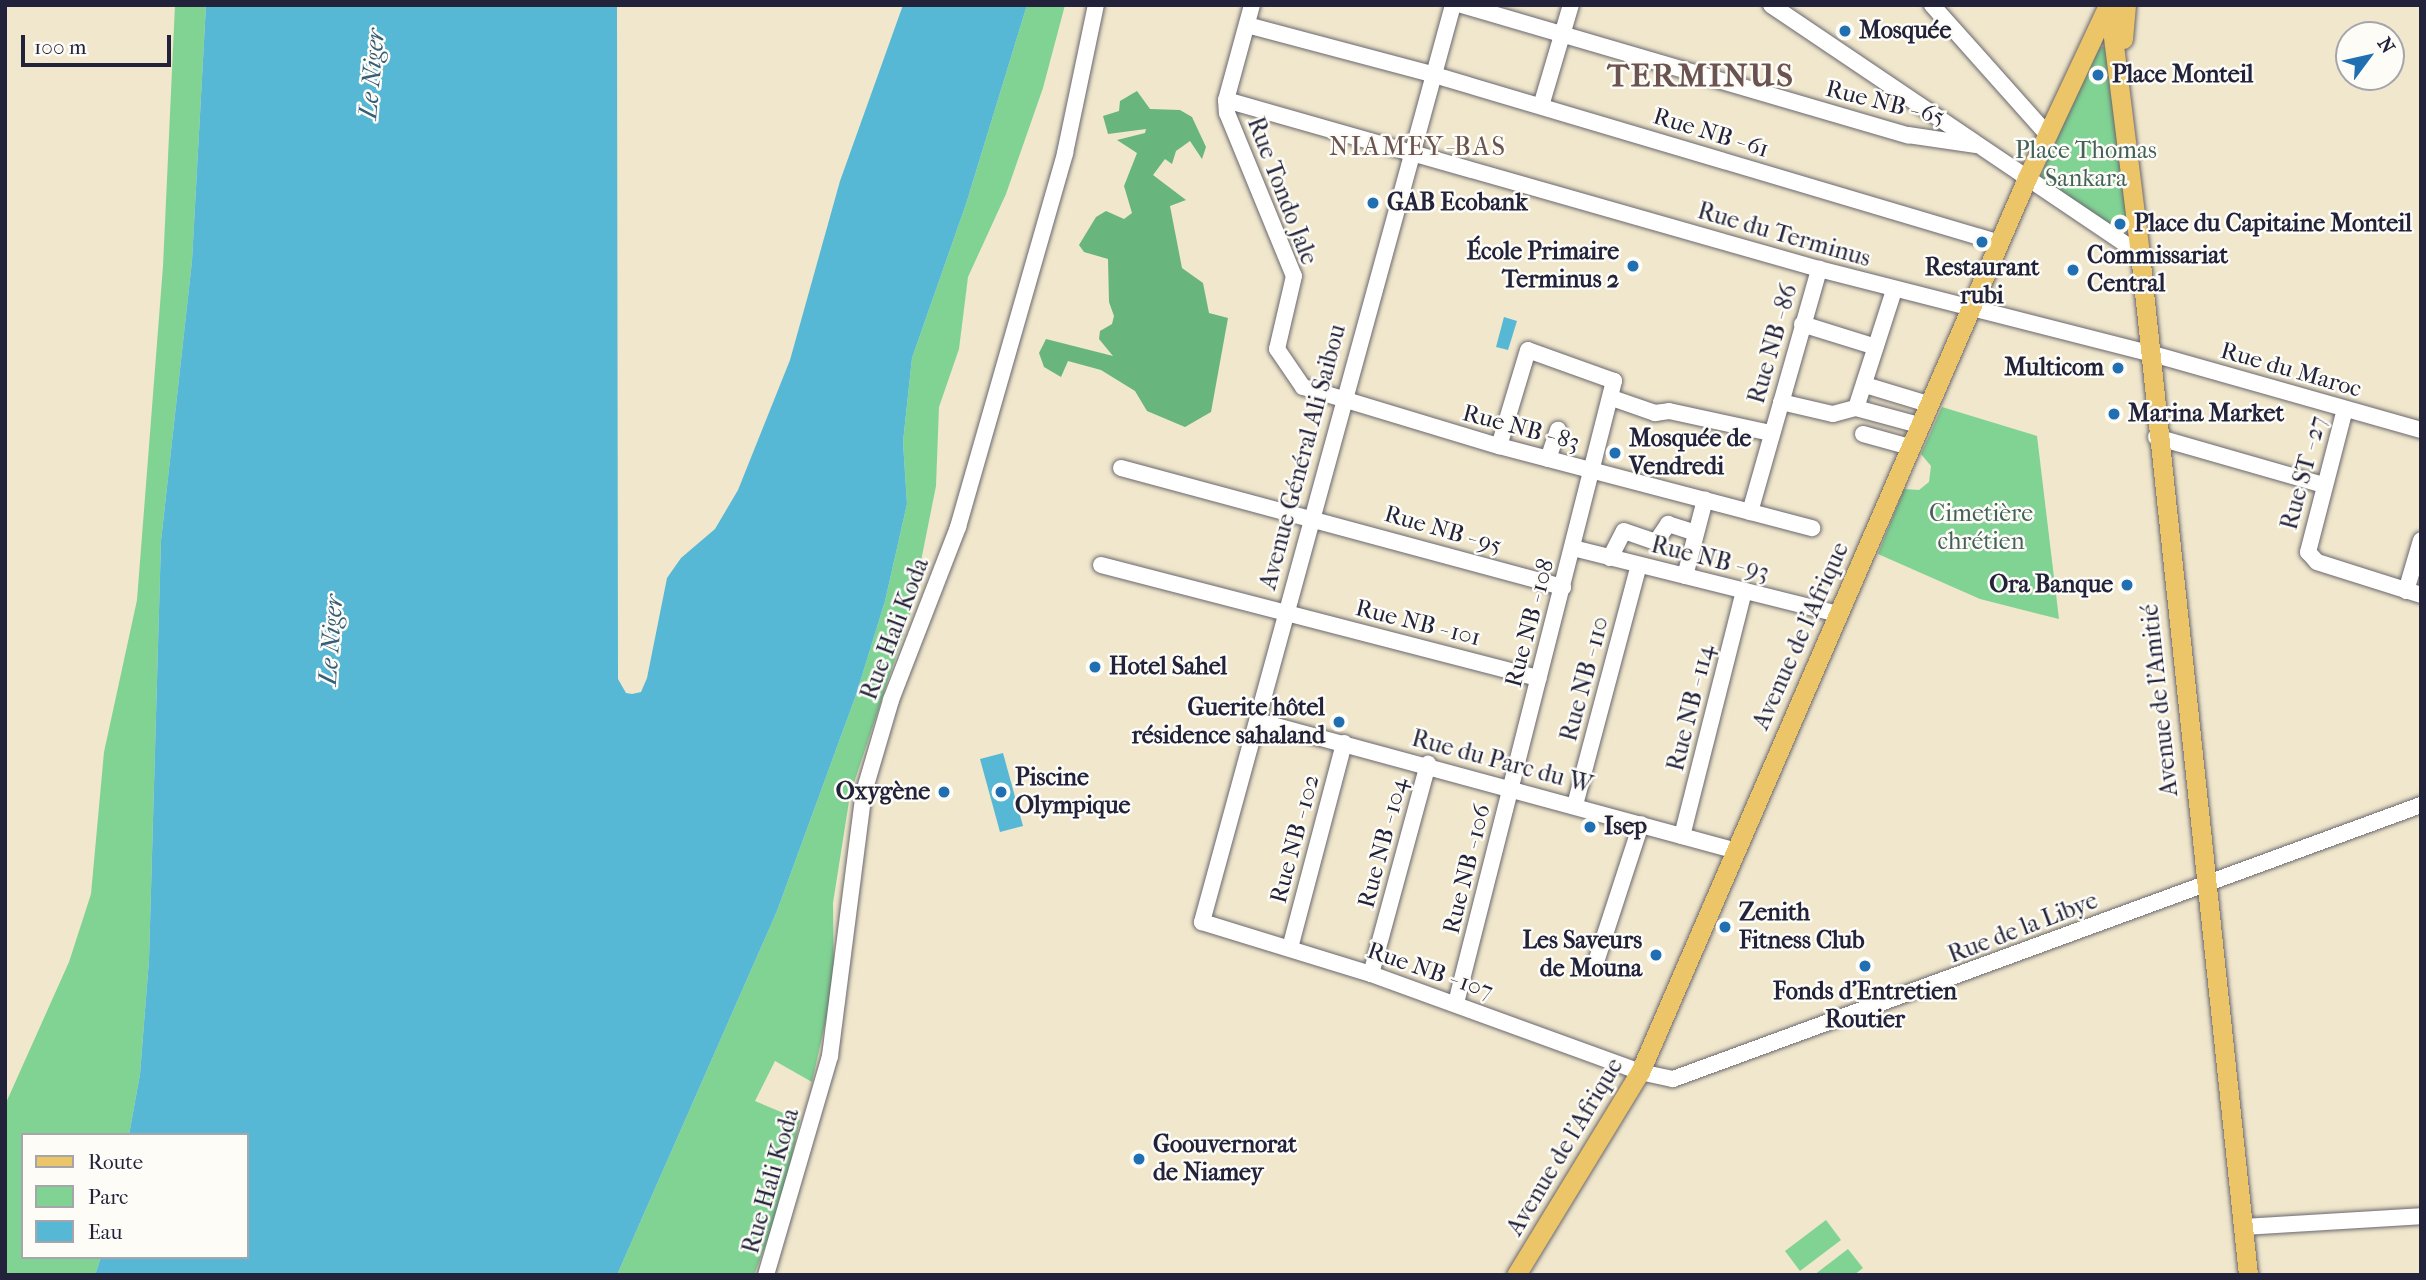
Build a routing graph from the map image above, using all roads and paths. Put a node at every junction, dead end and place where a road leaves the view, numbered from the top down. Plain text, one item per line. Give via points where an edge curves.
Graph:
1 (1096, 5) edge
2 (1252, 5) edge
3 (1453, 5) edge
4 (1462, 5) edge
5 (1571, 5) edge
6 (1771, 5) edge
7 (1932, 5) edge
8 (2108, 5) edge
9 (2126, 5) edge
10 (1247, 25) junction
11 (1562, 37) junction
12 (1431, 74) junction
13 (1226, 100) junction
14 (1541, 106) junction
15 (2125, 120) junction
16 (2046, 133) junction
17 (1976, 145) junction
18 (1409, 152) junction
19 (2027, 178) junction
20 (2000, 243) junction
21 (2140, 254) junction
22 (1819, 269) junction
23 (1894, 290) junction
24 (1971, 308) junction
25 (1802, 324) junction
26 (1877, 347) junction
27 (2149, 353) junction
28 (1865, 385) junction
29 (1612, 398) junction
30 (1341, 402) junction
31 (1781, 402) junction
32 (1928, 404) junction
33 (1856, 408) junction
34 (2345, 409) junction
35 (1919, 425) junction
36 (1558, 430) dead end
37 (2421, 430) edge
38 (1771, 433) junction
39 (1863, 434) dead end
40 (2156, 437) junction
41 (1499, 446) junction
42 (1910, 447) junction
43 (1548, 459) junction
44 (1121, 468) dead end
45 (1593, 470) junction
46 (2323, 485) junction
47 (1706, 500) junction
48 (1750, 512) junction
49 (1311, 517) junction
50 (1811, 528) dead end
51 (1696, 533) junction
52 (2421, 540) edge
53 (1573, 548) junction
54 (1610, 558) junction
55 (1101, 565) dead end
56 (1639, 565) junction
57 (1685, 576) junction
58 (1563, 587) junction
59 (1744, 591) junction
60 (2413, 593) edge
61 (1286, 612) junction
62 (1837, 614) junction
63 (1539, 678) junction
64 (1258, 721) junction
65 (1344, 743) junction
66 (1428, 764) junction
67 (1511, 787) junction
68 (1575, 805) junction
69 (2421, 806) edge
70 (1641, 824) junction
71 (1682, 836) junction
72 (1733, 850) junction
73 (2205, 883) junction
74 (1202, 922) joint
75 (1290, 948) junction
76 (1595, 962) dead end
77 (1371, 974) junction
78 (1456, 1003) junction
79 (1640, 1073) junction
80 (2421, 1216) edge
81 (2243, 1227) junction
82 (766, 1275) edge
83 (1516, 1275) edge
84 (2248, 1275) edge

1 - 82 street, Rue Hali Koda via 1065,153 958,527 891,700 864,792 830,1056
2 - 10 street, Rue Tondo Jale
3 - 12 street, Avenue Général Ali Saibou
4 - 11 street, Rue NB - 65
5 - 11 street
6 - 17 street
7 - 16 street
8 - 15 main road, Avenue de l'Amitié
8 - 16 main road, Avenue de l'Afrique
9 - 15 main road, Avenue de l'Amitié
10 - 12 street, Rue NB - 61
10 - 13 street, Rue Tondo Jale
11 - 14 street
11 - 17 street, Rue NB - 65 via 1908,135
12 - 14 street, Rue NB - 61
12 - 18 street, Avenue Général Ali Saibou
13 - 18 street, Rue du Terminus
13 - 30 street, Rue Tondo Jale via 1231,123 1294,276 1277,341 1279,357 1303,387
14 - 20 street, Rue NB - 61
15 - 21 main road, Avenue de l'Amitié
16 - 19 main road, Avenue de l'Afrique
17 - 19 street
18 - 22 street, Rue du Terminus
18 - 30 street, Avenue Général Ali Saibou
19 - 20 main road, Avenue de l'Afrique
19 - 21 street
20 - 24 main road, Avenue de l'Afrique
21 - 27 main road, Avenue de l'Amitié
22 - 23 street, Rue du Terminus
22 - 25 street, Rue NB - 86
23 - 24 street, Rue du Terminus
23 - 26 street
24 - 27 street, Rue du Terminus
24 - 32 main road, Avenue de l'Afrique
25 - 26 street
25 - 31 street, Rue NB - 86
26 - 28 street
27 - 34 street, Rue du Maroc
27 - 40 main road, Avenue de l'Amitié
28 - 32 street
28 - 33 street
29 - 38 street via 1655,413 1669,411
29 - 41 street, Rue NB - 108 via 1612,378 1530,349
29 - 45 street, Rue NB - 108
30 - 41 street, Rue NB - 83
30 - 49 street, Avenue Général Ali Saibou
31 - 33 street via 1833,414
31 - 38 street, Rue NB - 86
32 - 35 main road, Avenue de l'Afrique
33 - 35 street
34 - 37 street, Rue du Maroc
34 - 46 street, Rue ST - 27
35 - 42 main road, Avenue de l'Afrique
36 - 43 street
38 - 48 street, Rue NB - 86
39 - 42 street
40 - 46 street
40 - 73 main road, Avenue de l'Amitié
41 - 43 street, Rue NB - 83
42 - 62 main road, Avenue de l'Afrique
43 - 45 street, Rue NB - 83
44 - 49 street, Rue NB - 95
45 - 47 street, Rue NB - 83
45 - 53 street, Rue NB - 108
46 - 60 street, Rue ST - 27 via 2308,543 2312,558
47 - 48 street, Rue NB - 83
47 - 51 street
48 - 50 street, Rue NB - 83
49 - 58 street, Rue NB - 95
49 - 61 street, Avenue Général Ali Saibou
51 - 54 street via 1668,524 1657,542 1621,532
51 - 57 street
52 - 60 street
53 - 54 street, Rue NB - 93
53 - 58 street, Rue NB - 108
54 - 56 street, Rue NB - 93
55 - 61 street, Rue NB - 101
56 - 57 street, Rue NB - 93
56 - 68 street, Rue NB - 110
57 - 59 street, Rue NB - 93
58 - 63 street, Rue NB - 108
59 - 62 street, Rue NB - 93
59 - 71 street, Rue NB - 114
61 - 63 street, Rue NB - 101
61 - 64 street, Avenue Général Ali Saibou
62 - 72 main road, Avenue de l'Afrique
63 - 67 street, Rue NB - 108
64 - 65 street, Rue du Parc du W
64 - 74 street, Avenue Général Ali Saibou
65 - 66 street, Rue du Parc du W
65 - 75 street, Rue NB - 102
66 - 67 street, Rue du Parc du W
66 - 77 street, Rue NB - 104
67 - 68 street, Rue du Parc du W
67 - 78 street, Rue NB - 106
68 - 70 street, Rue du Parc du W
69 - 73 street, Rue de la Libye
70 - 71 street, Rue du Parc du W
70 - 76 street
71 - 72 street, Rue du Parc du W
72 - 79 main road, Avenue de l'Afrique
73 - 79 street, Rue de la Libye via 1684,1077 1662,1079
73 - 81 main road, Avenue de l'Amitié
74 - 75 street, Rue NB - 107
75 - 77 street, Rue NB - 107
77 - 78 street, Rue NB - 107
78 - 79 street, Rue NB - 107
79 - 83 main road, Avenue de l'Afrique
80 - 81 street
81 - 84 main road, Avenue de l'Amitié

